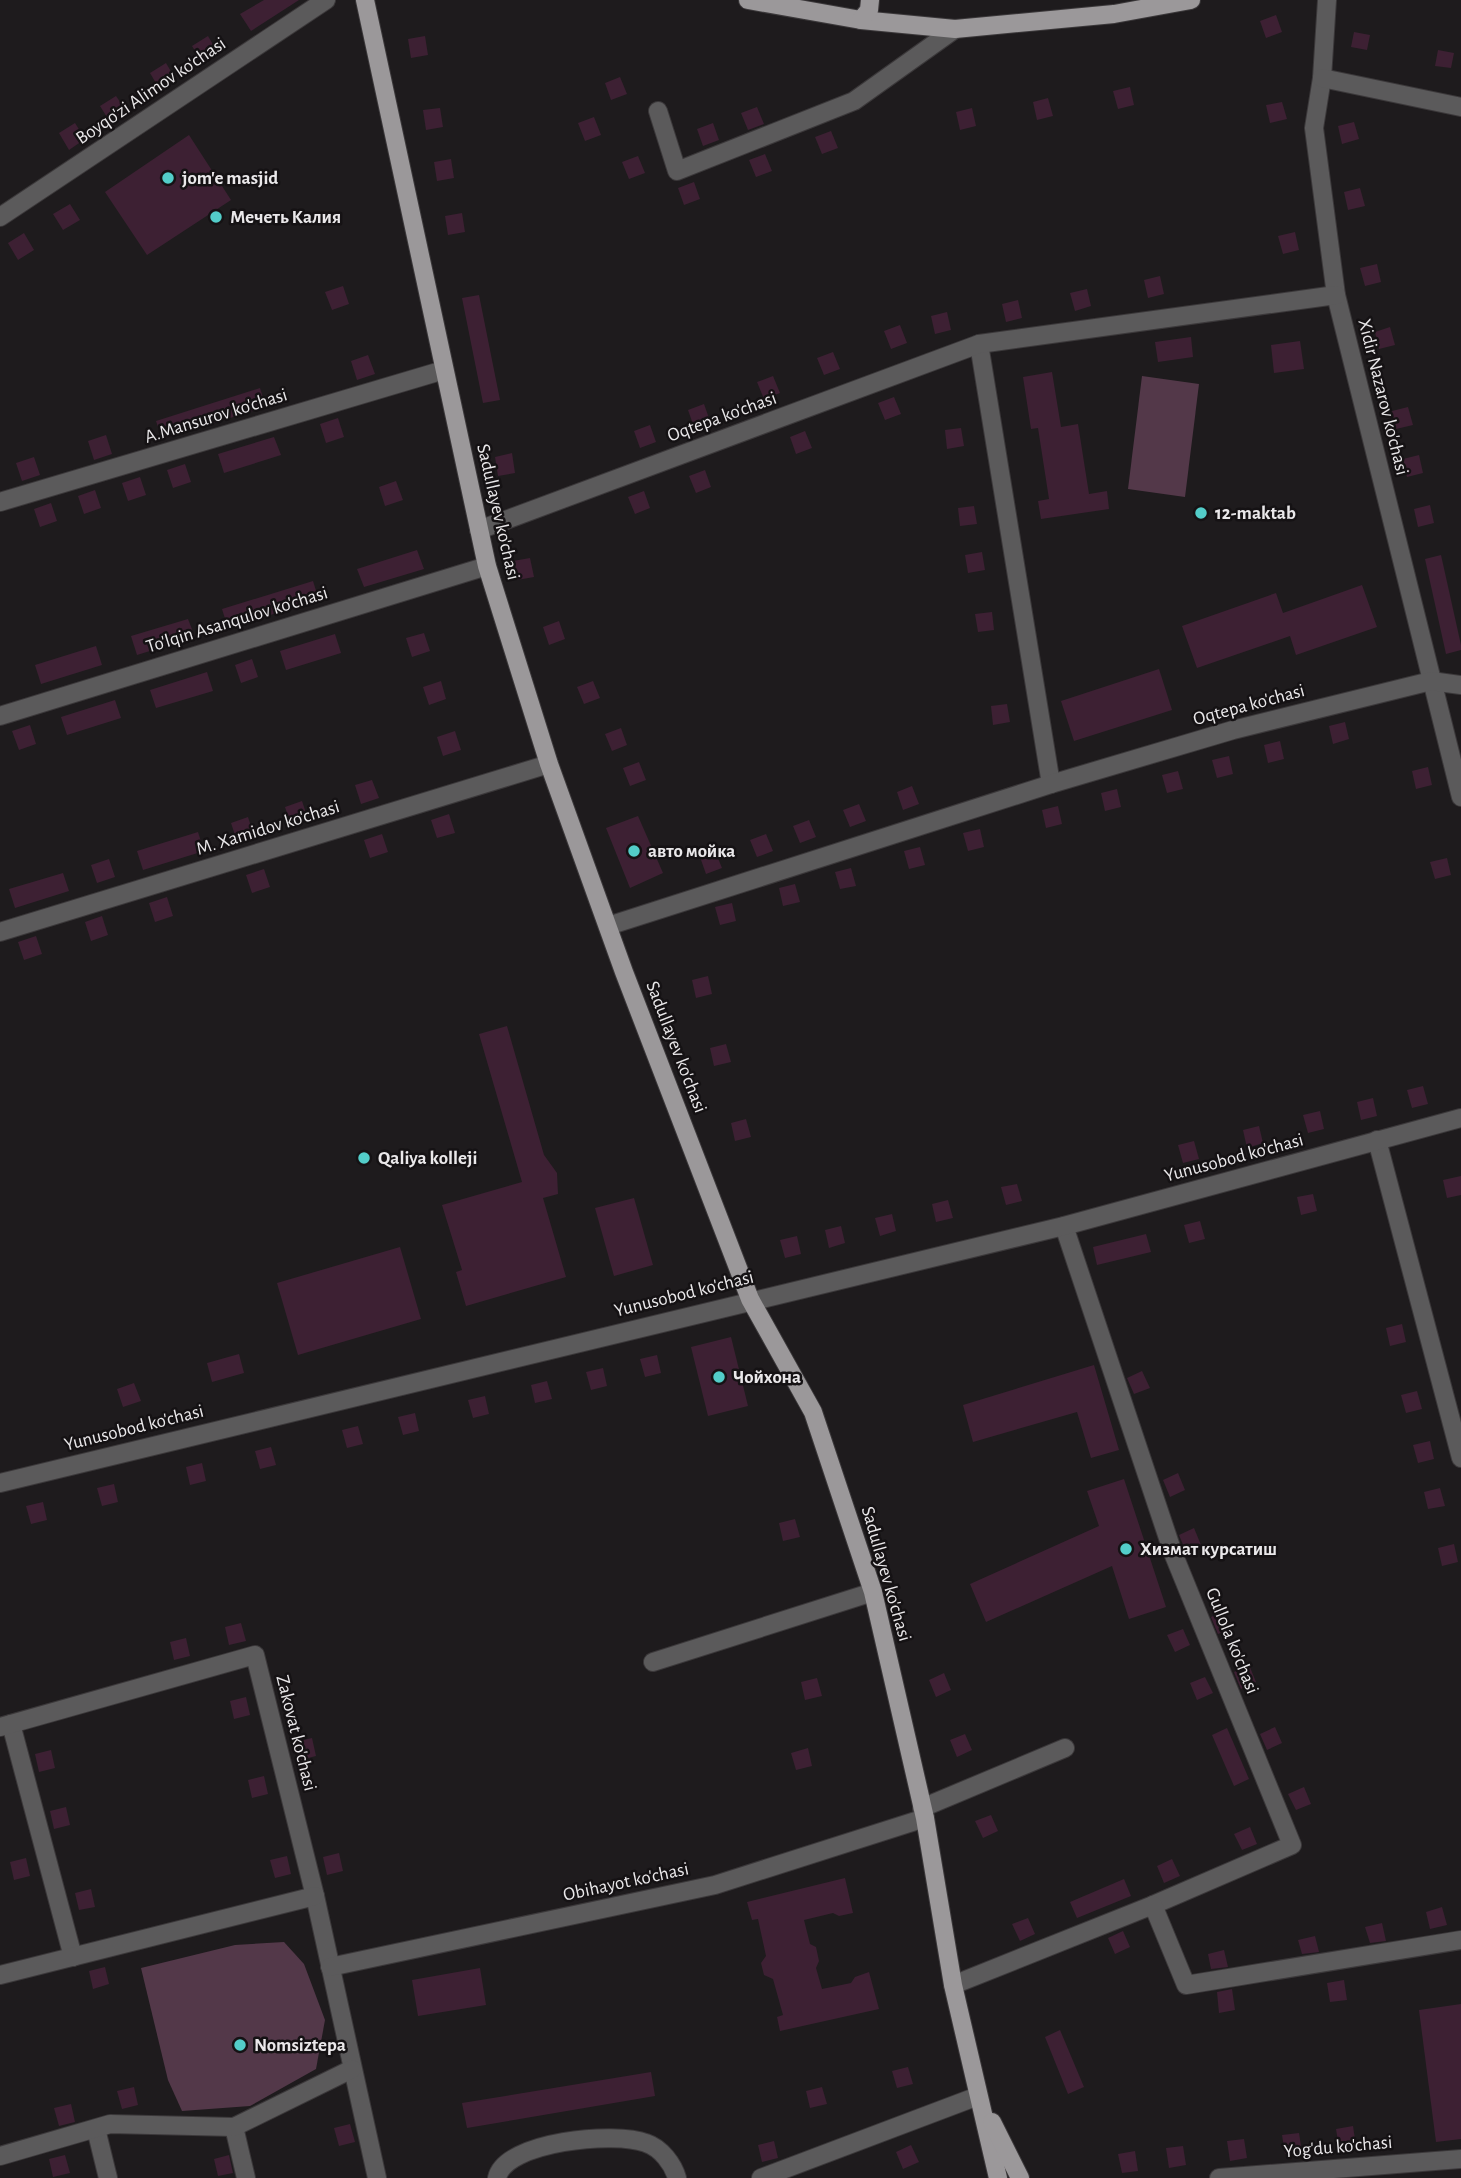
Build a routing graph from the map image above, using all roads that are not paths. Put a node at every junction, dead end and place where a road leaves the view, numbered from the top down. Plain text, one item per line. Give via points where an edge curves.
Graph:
1 (326, 0) edge
2 (365, 0) edge
3 (748, 0) edge
4 (870, 0) edge
5 (1191, 0) edge
6 (1326, 0) edge
7 (861, 20) junction
8 (955, 29) junction
9 (1322, 78) junction
10 (1461, 107) edge
11 (658, 111) dead end
12 (0, 217) edge
13 (1336, 295) junction
14 (979, 344) junction
15 (444, 370) junction
16 (0, 502) edge
17 (479, 530) junction
18 (487, 565) junction
19 (1431, 681) junction
20 (1461, 685) edge
21 (0, 716) edge
22 (549, 764) junction
23 (1051, 784) junction
24 (1461, 797) edge
25 (608, 926) junction
26 (0, 932) edge
27 (1461, 1118) edge
28 (1377, 1140) junction
29 (1064, 1226) junction
30 (750, 1299) junction
31 (1460, 1451) edge
32 (0, 1483) edge
33 (873, 1592) junction
34 (653, 1662) dead end
35 (5, 1726) edge
36 (1065, 1748) dead end
37 (924, 1813) junction
38 (315, 1896) junction
39 (1153, 1905) junction
40 (1461, 1940) edge
41 (73, 1957) junction
42 (330, 1968) junction
43 (0, 1975) edge
44 (953, 1985) junction
45 (352, 2069) junction
46 (978, 2096) junction
47 (234, 2127) junction
48 (96, 2129) junction
49 (0, 2156) edge
50 (1461, 2159) edge
51 (108, 2178) edge
52 (246, 2178) edge
53 (377, 2178) edge
54 (497, 2178) edge
55 (677, 2178) edge
56 (761, 2178) edge
57 (998, 2178) edge
58 (1020, 2178) edge
59 (1219, 2178) edge

1 - 12 street, Boyqo'zi Alimov ko'chasi
2 - 15 main road, Sadullayev ko'chasi
3 - 7 main road
4 - 7 main road
5 - 8 main road via 1114,14
6 - 9 street, Xidir Nazarov ko'chasi
7 - 8 main road
8 - 11 street via 854,101 677,171
9 - 10 street
9 - 13 street, Xidir Nazarov ko'chasi via 1314,128
13 - 14 street, Oqtepa ko'chasi
13 - 19 street, Xidir Nazarov ko'chasi
14 - 17 street, Oqtepa ko'chasi
14 - 23 street
15 - 16 street, A.Mansurov ko'chasi
15 - 17 main road, Sadullayev ko'chasi
17 - 18 main road, Sadullayev ko'chasi
18 - 21 street, To'lqin Asanqulov ko'chasi
18 - 22 main road, Sadullayev ko'chasi
19 - 20 street, Oqtepa ko'chasi
19 - 23 street, Oqtepa ko'chasi via 1233,730
19 - 24 street, Xidir Nazarov ko'chasi
22 - 25 main road, Sadullayev ko'chasi
22 - 26 street, M. Xamidov ko'chasi
23 - 25 street, Oqtepa ko'chasi
25 - 30 main road, Sadullayev ko'chasi
27 - 28 street, Yunusobod ko'chasi
28 - 29 street, Yunusobod ko'chasi
28 - 31 street
29 - 30 street, Yunusobod ko'chasi
29 - 39 street, Gullola ko'chasi via 1174,1553 1292,1845
30 - 32 street, Yunusobod ko'chasi
30 - 33 main road, Sadullayev ko'chasi via 813,1412
33 - 34 street
33 - 37 main road, Sadullayev ko'chasi
35 - 38 street, Zakovat ko'chasi via 255,1655
35 - 41 street, Zakovat ko'chasi
36 - 37 street, Obihayot ko'chasi
37 - 42 street, Obihayot ko'chasi via 715,1885
37 - 44 main road, Sadullayev ko'chasi
38 - 41 street
38 - 42 street, Zakovat ko'chasi
39 - 40 street via 1186,1985
39 - 44 street
41 - 43 street
42 - 45 street, Zakovat ko'chasi
44 - 46 main road, Sadullayev ko'chasi
45 - 47 street
45 - 53 street, Zakovat ko'chasi
46 - 56 street
46 - 57 main road, Sadullayev ko'chasi
46 - 58 main road, Sadullayev ko'chasi
47 - 48 street via 110,2124
47 - 52 street
48 - 49 street
48 - 51 street
50 - 59 street, Yog'du ko'chasi
54 - 55 street via 504,2165 523,2152 570,2141 622,2139 647,2143 673,2164

